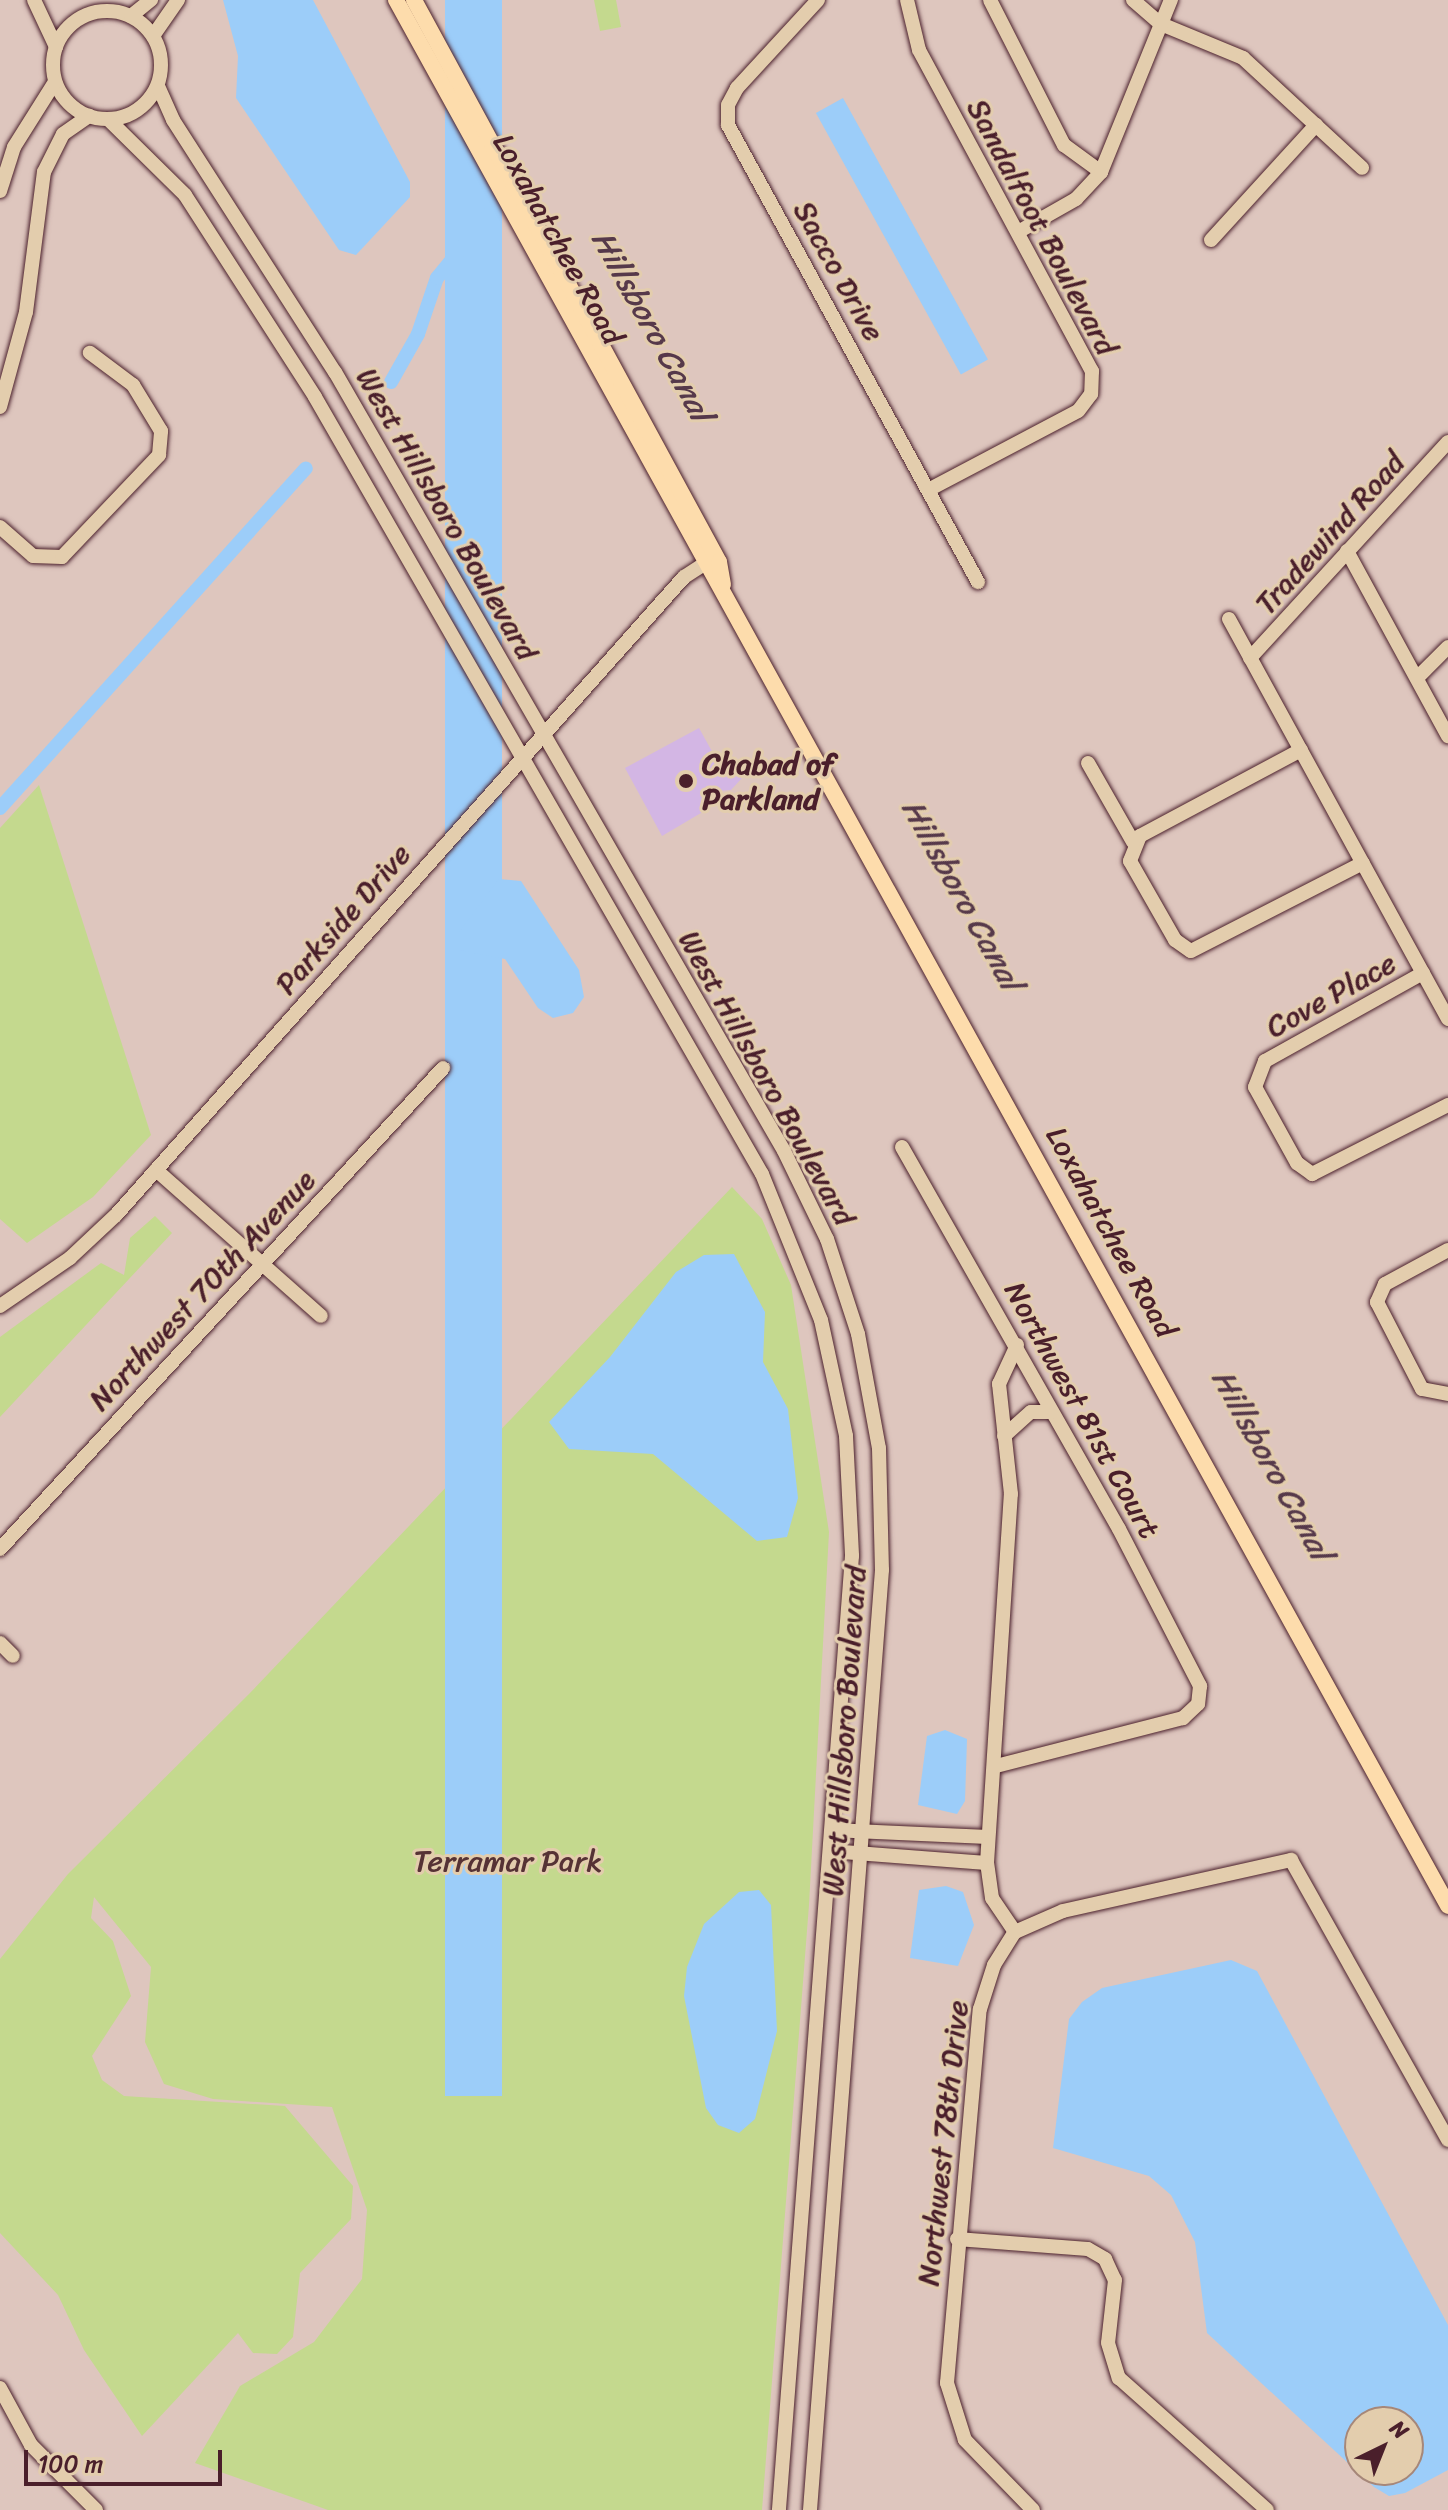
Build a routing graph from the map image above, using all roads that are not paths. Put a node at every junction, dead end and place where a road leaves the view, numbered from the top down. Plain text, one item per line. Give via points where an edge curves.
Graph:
1 (34, 0) edge
2 (94, 0) edge
3 (151, 0) edge
4 (396, 0) edge
5 (414, 0) edge
6 (818, 0) edge
7 (907, 0) edge
8 (990, 0) edge
9 (1133, 0) edge
10 (1171, 0) edge
11 (172, 4) edge
12 (111, 11) junction
13 (131, 16) junction
14 (1161, 24) junction
15 (153, 36) junction
16 (56, 47) junction
17 (55, 82) junction
18 (158, 86) junction
19 (89, 116) junction
20 (108, 119) junction
21 (1316, 125) junction
22 (1362, 168) dead end
23 (1101, 172) junction
24 (0, 191) edge
25 (1018, 232) junction
26 (1211, 240) dead end
27 (90, 353) dead end
28 (0, 407) edge
29 (1448, 442) edge
30 (930, 489) junction
31 (0, 527) edge
32 (1347, 551) junction
33 (710, 560) junction
34 (978, 582) dead end
35 (1229, 619) dead end
36 (1448, 647) edge
37 (1250, 658) junction
38 (1417, 678) junction
39 (543, 734) junction
40 (1448, 736) edge
41 (1301, 750) junction
42 (522, 758) junction
43 (1088, 763) dead end
44 (1133, 842) junction
45 (1363, 863) junction
46 (1423, 973) junction
47 (1448, 1019) edge
48 (443, 1068) dead end
49 (1448, 1105) edge
50 (902, 1147) dead end
51 (156, 1170) junction
52 (1448, 1250) edge
53 (264, 1264) junction
54 (0, 1306) edge
55 (321, 1316) dead end
56 (1017, 1345) junction
57 (1448, 1394) edge
58 (1052, 1412) junction
59 (1004, 1436) junction
60 (0, 1549) edge
61 (0, 1643) edge
62 (13, 1656) dead end
63 (996, 1766) junction
64 (832, 1830) junction
65 (862, 1832) junction
66 (988, 1837) junction
67 (830, 1851) junction
68 (861, 1853) junction
69 (987, 1863) junction
70 (1448, 1906) edge
71 (1015, 1932) junction
72 (1448, 2140) edge
73 (957, 2239) junction
74 (0, 2388) edge
75 (96, 2510) edge
76 (779, 2510) edge
77 (810, 2510) edge
78 (1033, 2510) edge
79 (1267, 2510) edge

1 - 16 street
2 - 12 street
3 - 13 street
4 - 33 main road, Loxahatchee Road
5 - 33 main road, Loxahatchee Road
6 - 30 street, Sacco Drive via 737,88 728,105 728,125
7 - 25 street, Sandalfoot Boulevard via 919,50
8 - 23 street via 1064,145
9 - 14 street
10 - 14 street
11 - 15 street
12 - 13 street
12 - 16 street via 78,20
13 - 15 street
14 - 21 street via 1243,58
14 - 23 street
15 - 18 street via 162,61
16 - 17 street
17 - 19 street via 68,103
17 - 24 street via 14,147
18 - 20 street via 142,107
18 - 39 street, West Hillsboro Boulevard via 173,120 335,372
19 - 20 street
19 - 28 street via 63,134 44,172 26,312
20 - 42 street, West Hillsboro Boulevard via 174,181 238,272
21 - 22 street
21 - 26 street
23 - 25 street via 1068,204
25 - 30 street, Sandalfoot Boulevard via 1092,371 1091,394 1078,411
27 - 31 street via 133,385 161,431 159,455 62,557 33,556
29 - 32 street, Tradewind Road
30 - 34 street, Sacco Drive
32 - 37 street, Tradewind Road
32 - 38 street
33 - 39 street, Parkside Drive
33 - 70 main road, Loxahatchee Road
35 - 37 street
36 - 38 street
37 - 41 street
38 - 40 street
39 - 42 street, Parkside Drive
39 - 65 street, West Hillsboro Boulevard via 796,1174 850,1307 872,1402 883,1499
41 - 44 street
41 - 45 street
42 - 51 street, Parkside Drive
42 - 64 street, West Hillsboro Boulevard via 762,1174 821,1320 843,1417 852,1513
43 - 44 street
44 - 45 street via 1130,861 1175,940 1191,951
45 - 46 street
46 - 47 street
46 - 49 street, Cove Place via 1265,1061 1255,1087 1297,1163 1312,1174
48 - 53 street, Northwest 70th Avenue
50 - 56 street, Northwest 81st Court
51 - 53 street
51 - 54 street, Parkside Drive via 70,1258
52 - 57 street via 1385,1284 1377,1302 1422,1389
53 - 55 street
53 - 60 street, Northwest 70th Avenue
56 - 58 street, Northwest 81st Court
56 - 59 street via 999,1384
58 - 59 street via 1031,1412 1014,1420
58 - 63 street, Northwest 81st Court via 1200,1686 1198,1704 1183,1718
59 - 63 street via 1011,1494
61 - 62 street
63 - 66 street
64 - 65 street
64 - 67 street, West Hillsboro Boulevard
65 - 66 street
65 - 68 street, West Hillsboro Boulevard
66 - 69 street
67 - 68 street
67 - 76 street, West Hillsboro Boulevard
68 - 69 street
68 - 77 street, West Hillsboro Boulevard
69 - 71 street via 992,1898
71 - 72 street via 1063,1911 1291,1860
71 - 73 street, Northwest 78th Drive via 994,1965 980,2009
73 - 78 street, Northwest 78th Drive via 947,2383 953,2413 987,2468
73 - 79 street via 1088,2249 1105,2259 1115,2280 1108,2343 1119,2378
74 - 75 street via 31,2445

